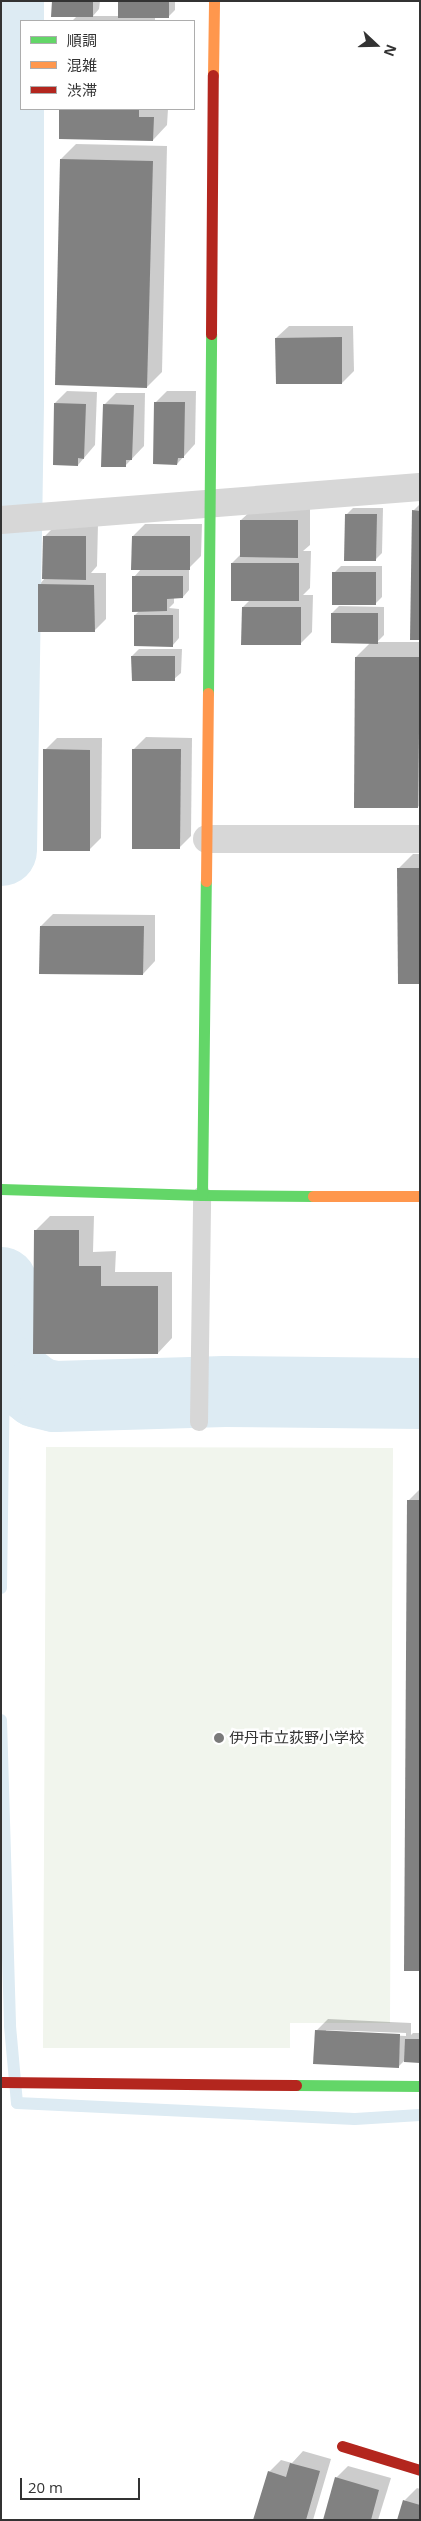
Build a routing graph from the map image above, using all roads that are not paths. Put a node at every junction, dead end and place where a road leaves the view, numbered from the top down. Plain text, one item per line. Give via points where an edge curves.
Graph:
1 (214, 1) edge
2 (420, 487) edge
3 (210, 504) junction
4 (11, 519) edge
5 (207, 839) junction
6 (420, 839) edge
7 (1, 1189) edge
8 (202, 1195) junction
9 (420, 1196) edge
10 (199, 1422) dead end
11 (1, 2082) edge
12 (420, 2086) edge
13 (342, 2446) dead end
14 (420, 2470) edge

1 - 3 street
2 - 3 street
3 - 4 street
3 - 5 street
5 - 6 street
5 - 8 street
7 - 8 street
8 - 9 street
8 - 10 lane
11 - 12 street
13 - 14 street

